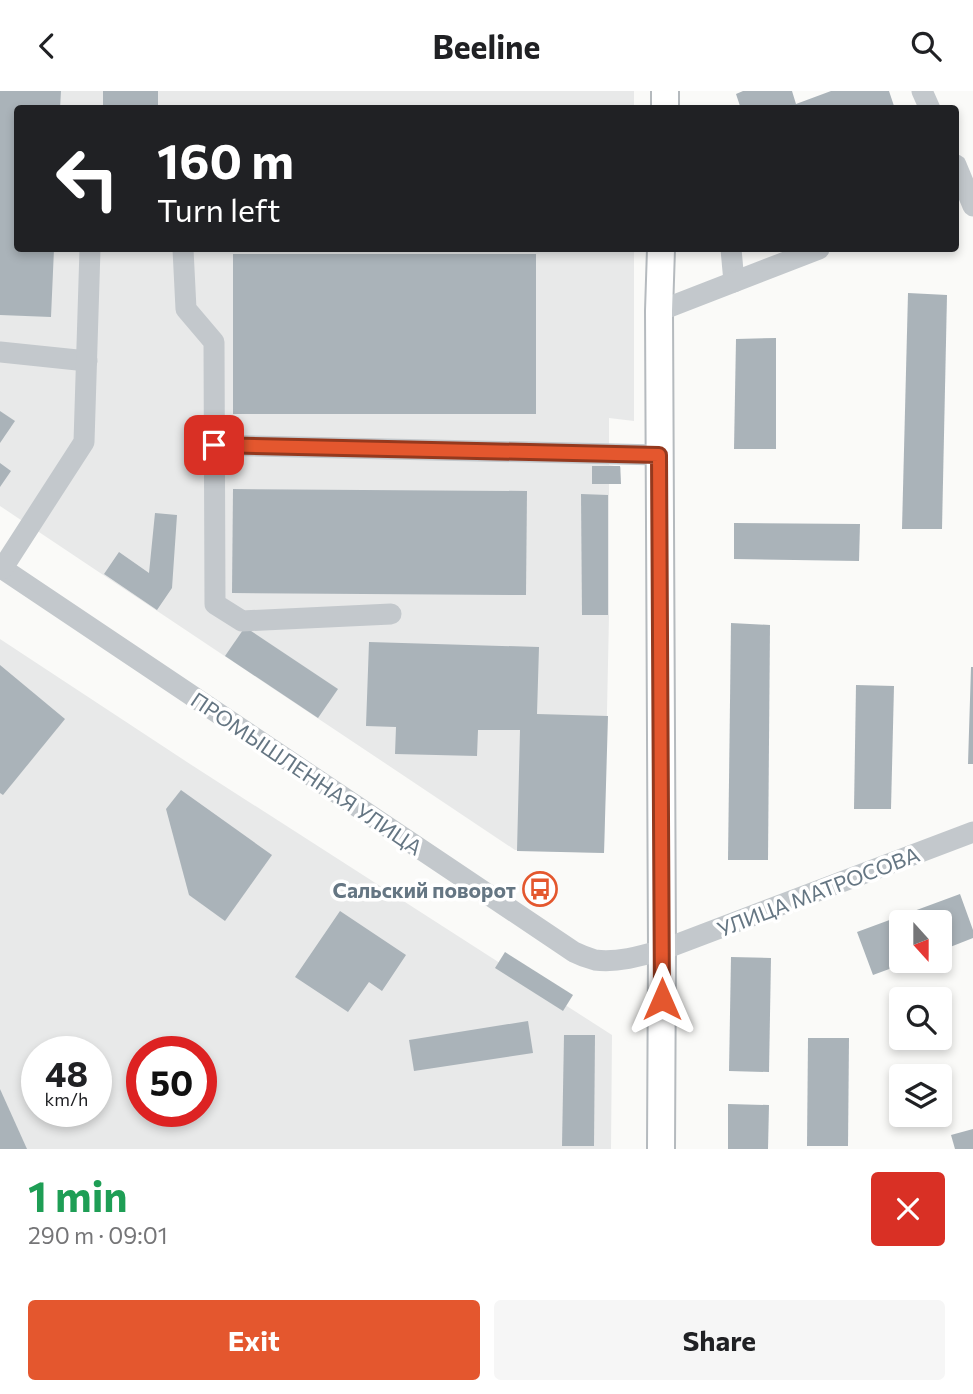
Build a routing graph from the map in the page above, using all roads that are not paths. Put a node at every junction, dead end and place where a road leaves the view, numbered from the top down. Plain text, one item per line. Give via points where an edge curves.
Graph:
1 (959, 173) edge
2 (967, 195) edge
3 (90, 252) edge
4 (183, 252) edge
5 (661, 252) edge
6 (731, 252) edge
7 (811, 252) edge
8 (734, 282) junction
9 (659, 311) junction
10 (0, 352) edge
11 (87, 361) junction
12 (214, 445) junction
13 (659, 455) junction
14 (1, 568) edge
15 (391, 614) dead end
16 (973, 832) edge
17 (662, 950) junction
18 (661, 1149) edge

1 - 2 street
3 - 11 street
4 - 12 street via 186,309 214,342
5 - 9 main road
6 - 8 street
7 - 8 street
8 - 9 street
9 - 13 main road
10 - 11 street
11 - 14 street via 84,442
12 - 13 street
12 - 15 street via 215,604 242,621
13 - 17 main road
14 - 17 street, ПРОМЫШЛЕННАЯ УЛИЦА via 574,952 595,960 615,960
16 - 17 street, УЛИЦА МАТРОСОВА
17 - 18 main road

